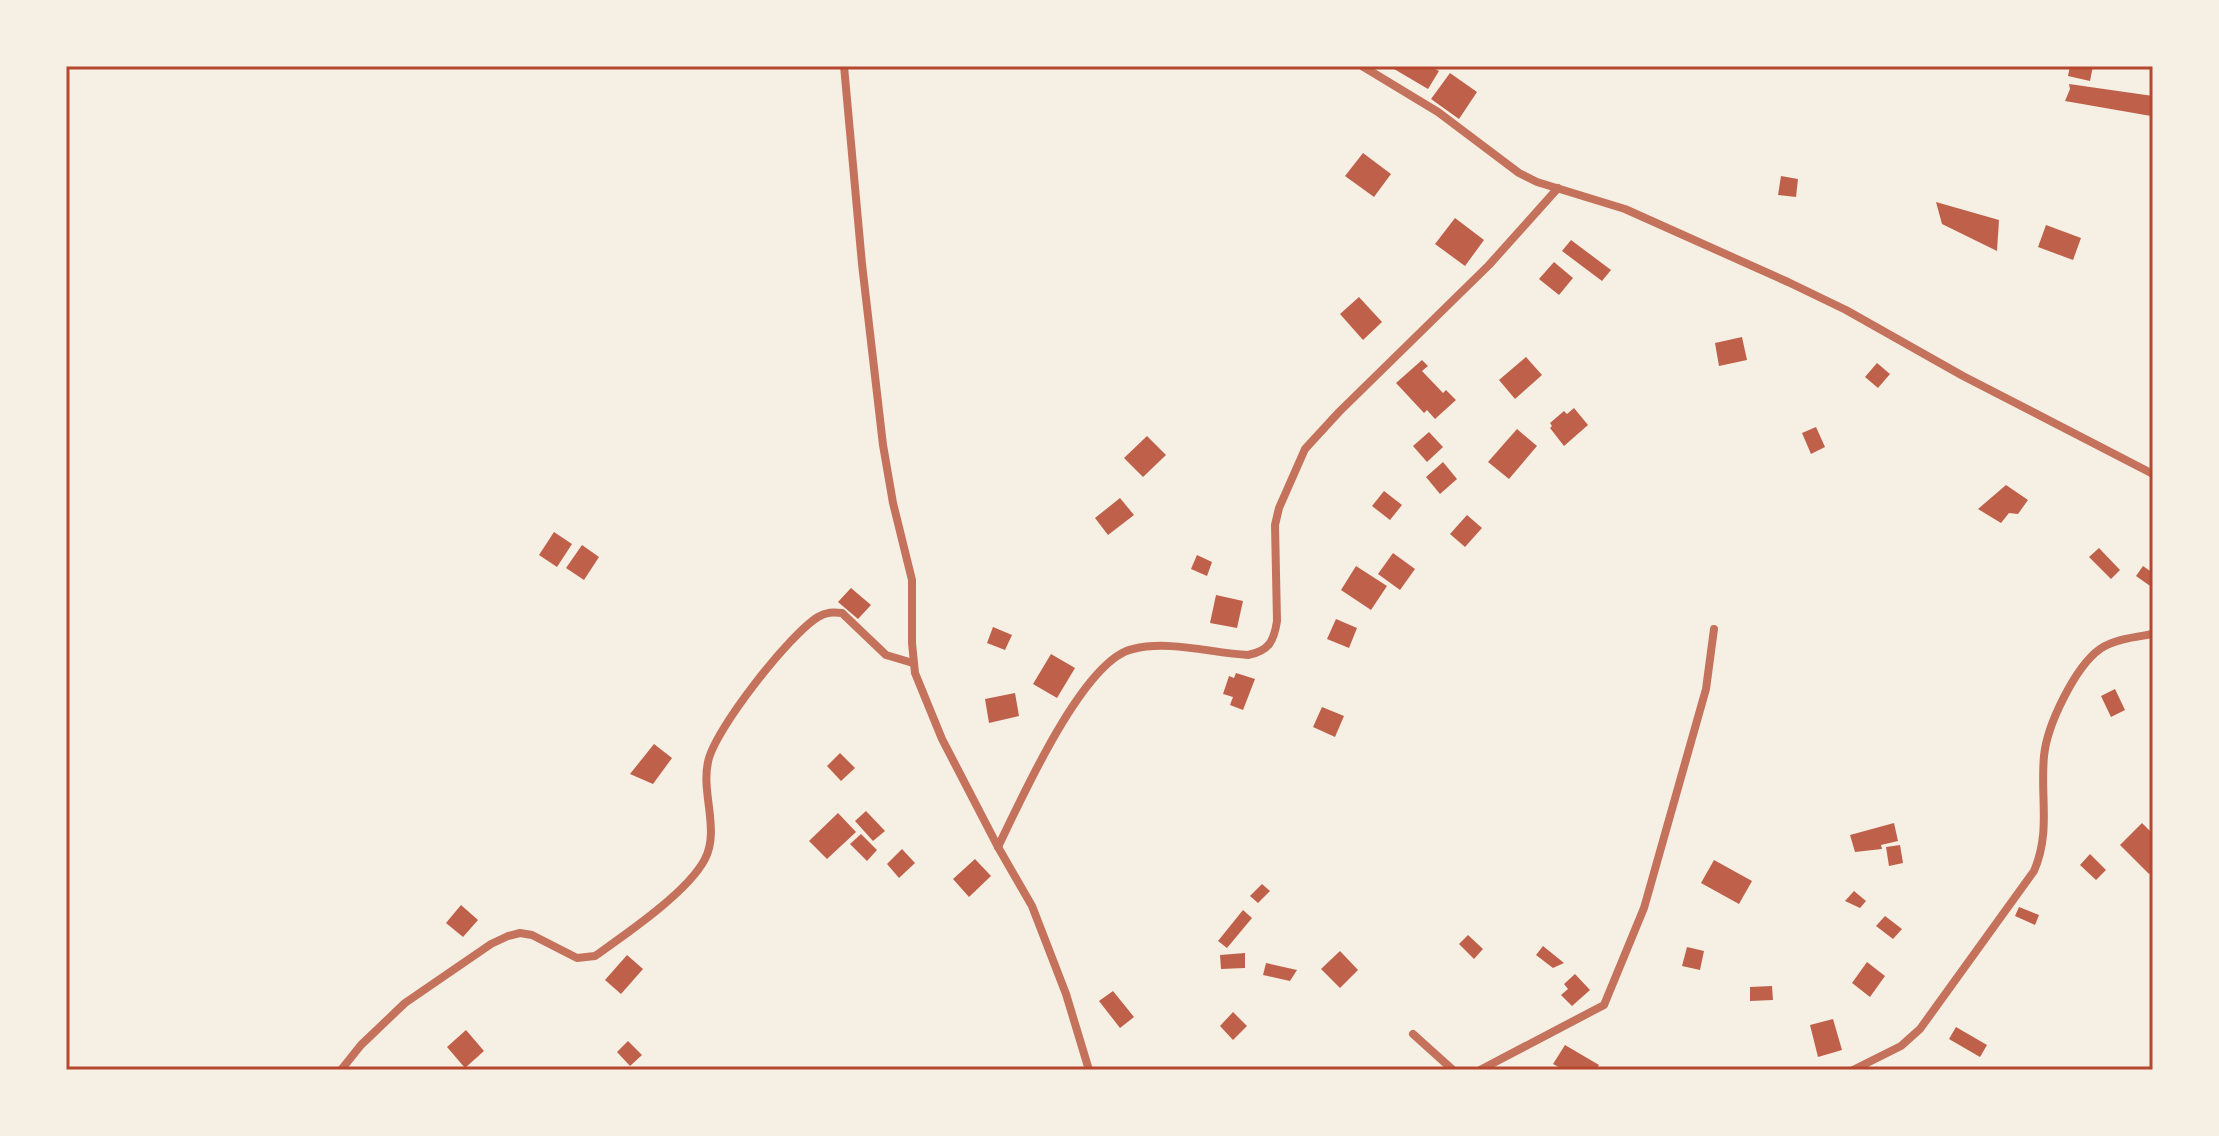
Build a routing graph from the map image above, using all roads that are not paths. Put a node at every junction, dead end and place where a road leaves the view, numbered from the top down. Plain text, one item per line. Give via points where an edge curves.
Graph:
1 (844, 66) edge
2 (1362, 66) edge
3 (1558, 188) junction
4 (2153, 474) edge
5 (1714, 629) dead end
6 (2153, 634) edge
7 (913, 663) junction
8 (998, 847) junction
9 (1413, 1034) dead end
10 (341, 1070) edge
11 (1089, 1070) edge
12 (1453, 1070) edge
13 (1480, 1070) edge
14 (1853, 1070) edge

1 - 7 street via 883,445 912,580
2 - 3 street via 1438,112 1519,173
3 - 4 street via 1625,209 1812,294
3 - 8 street via 1489,265 1305,449 1275,525 1277,621 1269,646 1248,655 1154,646 1119,653 1074,706
5 - 13 street via 1706,689 1644,908 1604,1005
6 - 14 street via 2102,648 2080,673 2047,738 2044,843 2034,871 1920,1029 1901,1046
7 - 8 street via 942,739
7 - 10 street via 886,655 842,613 826,613 811,622 719,734 707,763 707,857 681,889 595,956 577,958 546,940 520,933 491,944 405,1003
8 - 11 street via 1045,936
9 - 12 street

